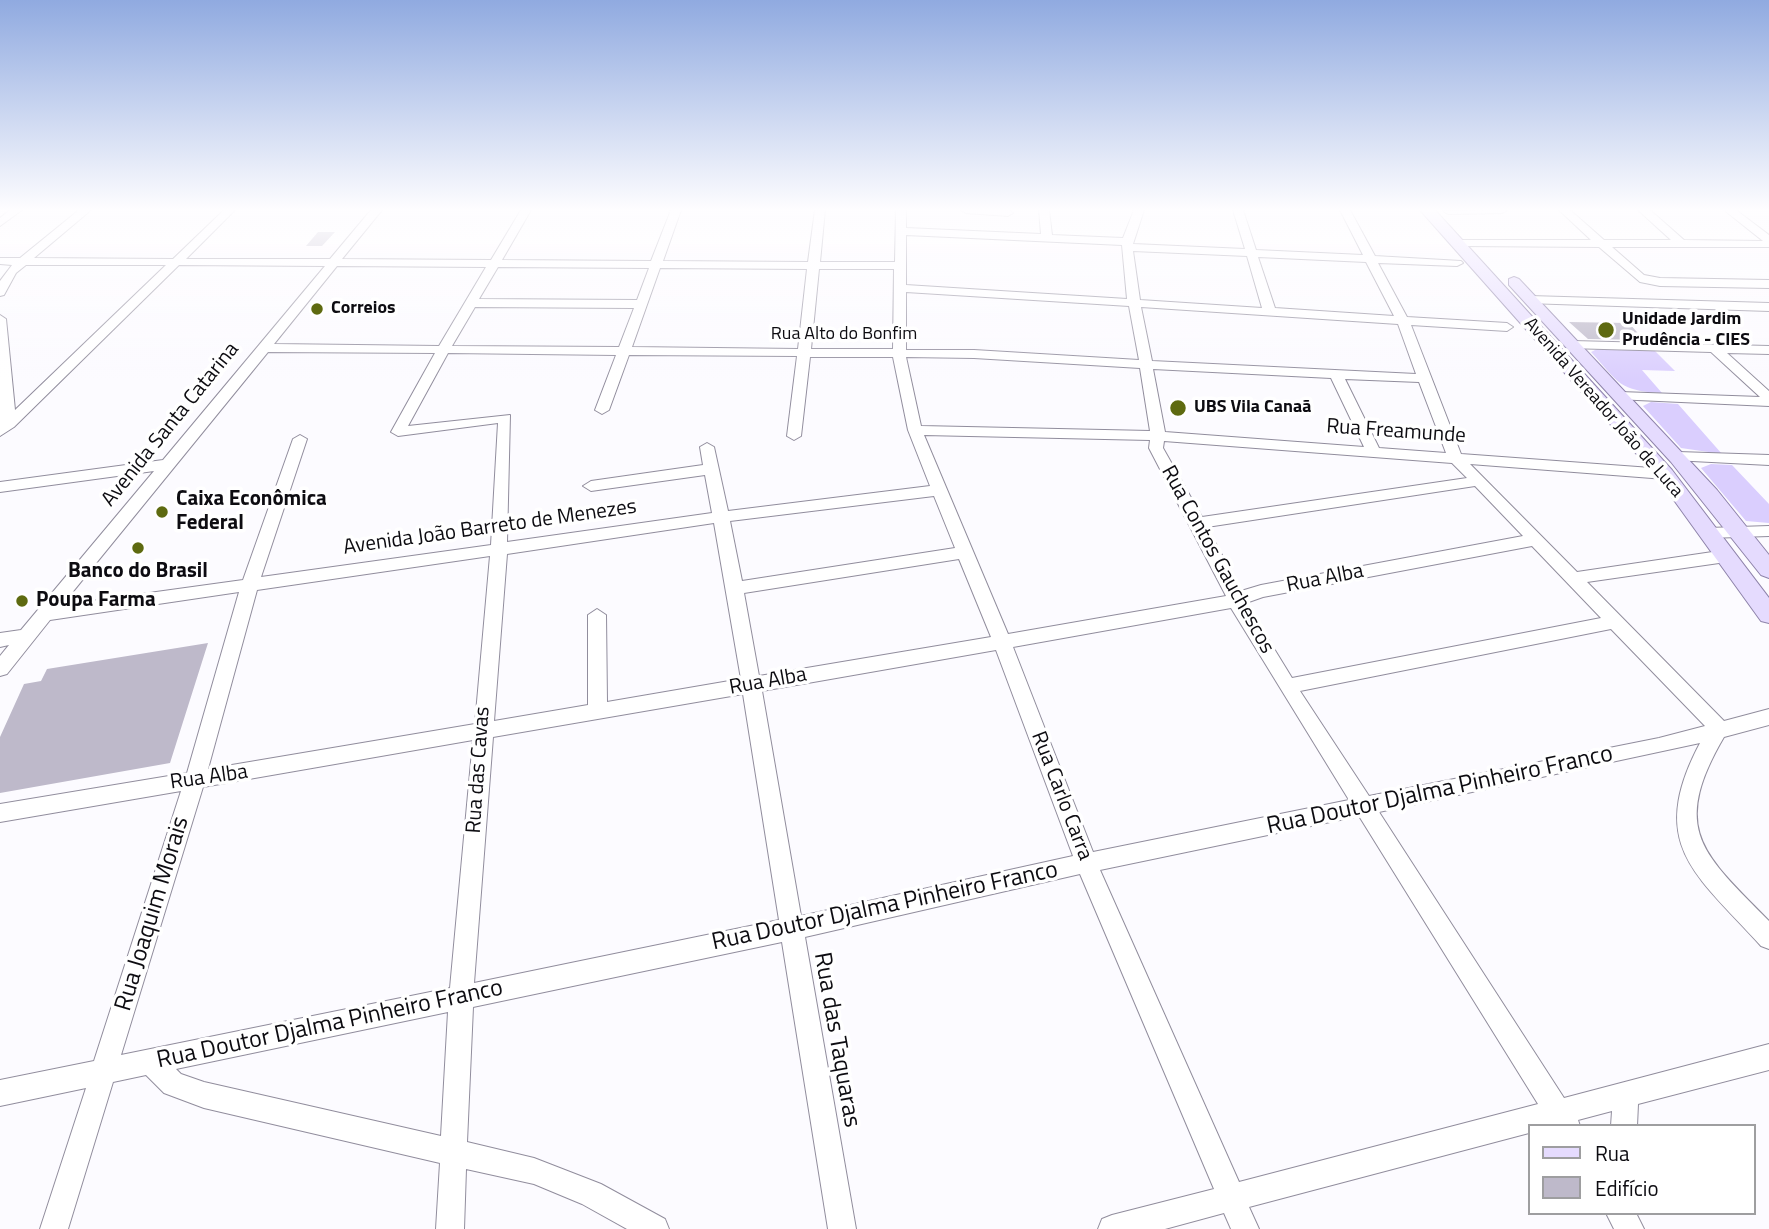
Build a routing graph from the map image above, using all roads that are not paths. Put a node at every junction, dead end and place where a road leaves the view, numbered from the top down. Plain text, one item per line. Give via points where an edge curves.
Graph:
1 (15, 267) edge
2 (169, 267) edge
3 (331, 267) edge
4 (491, 267) edge
5 (656, 267) edge
6 (812, 267) edge
7 (902, 267) edge
8 (1131, 267) edge
9 (1256, 267) edge
10 (1375, 267) edge
11 (1480, 267) edge
12 (1500, 267) edge
13 (1625, 267) edge
14 (1769, 284) edge
15 (902, 288) junction
16 (0, 292) edge
17 (1530, 300) junction
18 (1136, 302) junction
19 (470, 303) junction
20 (641, 304) junction
21 (1769, 307) edge
22 (1270, 313) junction
23 (0, 319) edge
24 (1403, 321) junction
25 (1507, 327) dead end
26 (1573, 345) junction
27 (263, 348) junction
28 (1714, 348) junction
29 (443, 350) junction
30 (1769, 350) edge
31 (623, 351) junction
32 (803, 353) junction
33 (899, 354) junction
34 (1144, 364) junction
35 (1336, 375) junction
36 (1424, 378) junction
37 (2, 380) edge
38 (1620, 396) junction
39 (1769, 400) edge
40 (602, 410) dead end
41 (4, 428) edge
42 (915, 430) junction
43 (794, 436) dead end
44 (1157, 436) junction
45 (300, 439) dead end
46 (707, 447) dead end
47 (1374, 452) junction
48 (1455, 457) junction
49 (1678, 457) junction
50 (1769, 460) edge
51 (169, 464) junction
52 (710, 469) junction
53 (1665, 474) junction
54 (1477, 481) junction
55 (591, 486) dead end
56 (0, 487) edge
57 (939, 491) junction
58 (722, 517) junction
59 (1197, 523) junction
60 (1740, 530) junction
61 (1769, 531) edge
62 (1708, 533) junction
63 (1534, 540) junction
64 (499, 550) junction
65 (965, 552) junction
66 (1726, 556) junction
67 (1769, 570) edge
68 (1574, 578) junction
69 (250, 585) junction
70 (735, 587) junction
71 (1235, 598) junction
72 (47, 614) junction
73 (597, 615) dead end
74 (1769, 615) edge
75 (1617, 621) junction
76 (29, 636) junction
77 (0, 640) edge
78 (1001, 640) junction
79 (0, 669) edge
80 (750, 686) junction
81 (1288, 686) junction
82 (598, 711) junction
83 (1769, 717) edge
84 (1719, 728) junction
85 (483, 730) junction
86 (194, 779) junction
87 (1365, 805) junction
88 (0, 813) edge
89 (1086, 863) junction
90 (790, 929) junction
91 (1769, 938) edge
92 (461, 998) junction
93 (1769, 1057) edge
94 (152, 1063) junction
95 (106, 1069) junction
96 (0, 1093) edge
97 (1626, 1095) junction
98 (1563, 1119) edge
99 (1542, 1124) edge
100 (1624, 1124) edge
101 (1528, 1127) edge
102 (455, 1151) junction
103 (1233, 1197) junction
104 (54, 1229) edge
105 (450, 1229) edge
106 (655, 1229) edge
107 (842, 1229) edge
108 (1112, 1229) edge
109 (1245, 1229) edge

1 - 16 street
2 - 41 street
3 - 27 street, Avenida Santa Catarina
4 - 19 street
5 - 20 street
6 - 32 street
7 - 15 street, Rua Carlo Carra
8 - 18 street, Rua Contos Gauchescos
9 - 22 street
10 - 24 street
11 - 53 main road, Avenida Vereador João de Luca
12 - 17 main road, Avenida Vereador João de Luca
13 - 14 street via 1647,280
15 - 18 street
15 - 33 street, Rua Carlo Carra
17 - 21 street
17 - 26 main road, Avenida Vereador João de Luca
18 - 22 street
18 - 34 street, Rua Contos Gauchescos
19 - 20 street
19 - 29 street
20 - 31 street
22 - 24 street
23 - 37 street
24 - 25 street
24 - 36 street
26 - 28 street
26 - 38 main road, Avenida Vereador João de Luca
27 - 29 street, Rua Alto do Bonfim
27 - 51 street, Avenida Santa Catarina
28 - 30 street
28 - 39 street
29 - 31 street, Rua Alto do Bonfim
29 - 64 street, Rua das Cavas via 398,432 505,418
31 - 32 street, Rua Alto do Bonfim
31 - 40 street
32 - 33 street, Rua Alto do Bonfim
32 - 43 street
33 - 34 street, Rua Alto do Bonfim
33 - 42 street, Rua Carlo Carra
34 - 35 street, Rua Alto do Bonfim
34 - 44 street, Rua Contos Gauchescos
35 - 36 street, Rua Alto do Bonfim
35 - 47 street
36 - 48 street
37 - 41 street
38 - 39 street
38 - 49 main road, Avenida Vereador João de Luca
42 - 44 street, Rua Freamunde
42 - 57 street, Rua Carlo Carra
44 - 47 street, Rua Freamunde
44 - 59 street, Rua Contos Gauchescos via 1156,449
45 - 69 street, Rua Joaquim Morais
46 - 52 street, Rua das Taquaras
47 - 48 street, Rua Freamunde
48 - 53 street, Rua Freamunde
48 - 54 street
49 - 50 street
49 - 60 main road, Avenida Vereador João de Luca
51 - 56 street
51 - 72 street, Avenida Santa Catarina
52 - 55 street
52 - 58 street, Rua das Taquaras
53 - 62 main road, Avenida Vereador João de Luca
54 - 59 street
54 - 63 street
57 - 58 street, Avenida João Barreto de Menezes
57 - 65 street, Rua Carlo Carra
58 - 64 street, Avenida João Barreto de Menezes
58 - 70 street, Rua das Taquaras
59 - 71 street, Rua Contos Gauchescos
60 - 61 street
60 - 62 street
60 - 67 main road, Avenida Vereador João de Luca
62 - 66 main road, Avenida Vereador João de Luca
63 - 68 street
63 - 71 street, Rua Alba
64 - 69 street, Avenida João Barreto de Menezes
64 - 85 street, Rua das Cavas
65 - 70 street
65 - 78 street, Rua Carlo Carra
66 - 68 street
66 - 74 main road, Avenida Vereador João de Luca
68 - 75 street
69 - 72 street, Avenida João Barreto de Menezes
69 - 86 street, Rua Joaquim Morais
70 - 80 street, Rua das Taquaras
71 - 78 street, Rua Alba via 1220,605
71 - 81 street, Rua Contos Gauchescos
72 - 76 street, Avenida Santa Catarina
73 - 82 street
75 - 81 street
75 - 84 street
76 - 77 street
76 - 79 street, Avenida Santa Catarina
78 - 80 street, Rua Alba
78 - 89 street, Rua Carlo Carra
80 - 82 street, Rua Alba
80 - 90 street, Rua das Taquaras
81 - 87 street, Rua Contos Gauchescos
82 - 85 street, Rua Alba
83 - 84 street, Rua Doutor Djalma Pinheiro Franco
84 - 87 street, Rua Doutor Djalma Pinheiro Franco via 1659,746
84 - 91 street via 1700,758 1687,818 1690,845
85 - 86 street, Rua Alba
85 - 92 street, Rua das Cavas
86 - 88 street, Rua Alba
86 - 95 street, Rua Joaquim Morais
87 - 89 street, Rua Doutor Djalma Pinheiro Franco
87 - 98 street, Rua Contos Gauchescos
89 - 90 street, Rua Doutor Djalma Pinheiro Franco
89 - 103 street, Rua Carlo Carra
90 - 92 street, Rua Doutor Djalma Pinheiro Franco
90 - 107 street, Rua das Taquaras
92 - 94 street, Rua Doutor Djalma Pinheiro Franco
92 - 102 street, Rua das Cavas
93 - 97 street
94 - 95 street, Rua Doutor Djalma Pinheiro Franco
94 - 102 street via 173,1084 204,1095
95 - 96 street, Rua Doutor Djalma Pinheiro Franco
95 - 104 street, Rua Joaquim Morais
97 - 98 street
97 - 100 street
98 - 99 street
101 - 103 street
102 - 105 street, Rua das Cavas
102 - 106 street via 534,1171 591,1194
103 - 108 street
103 - 109 street, Rua Carlo Carra

